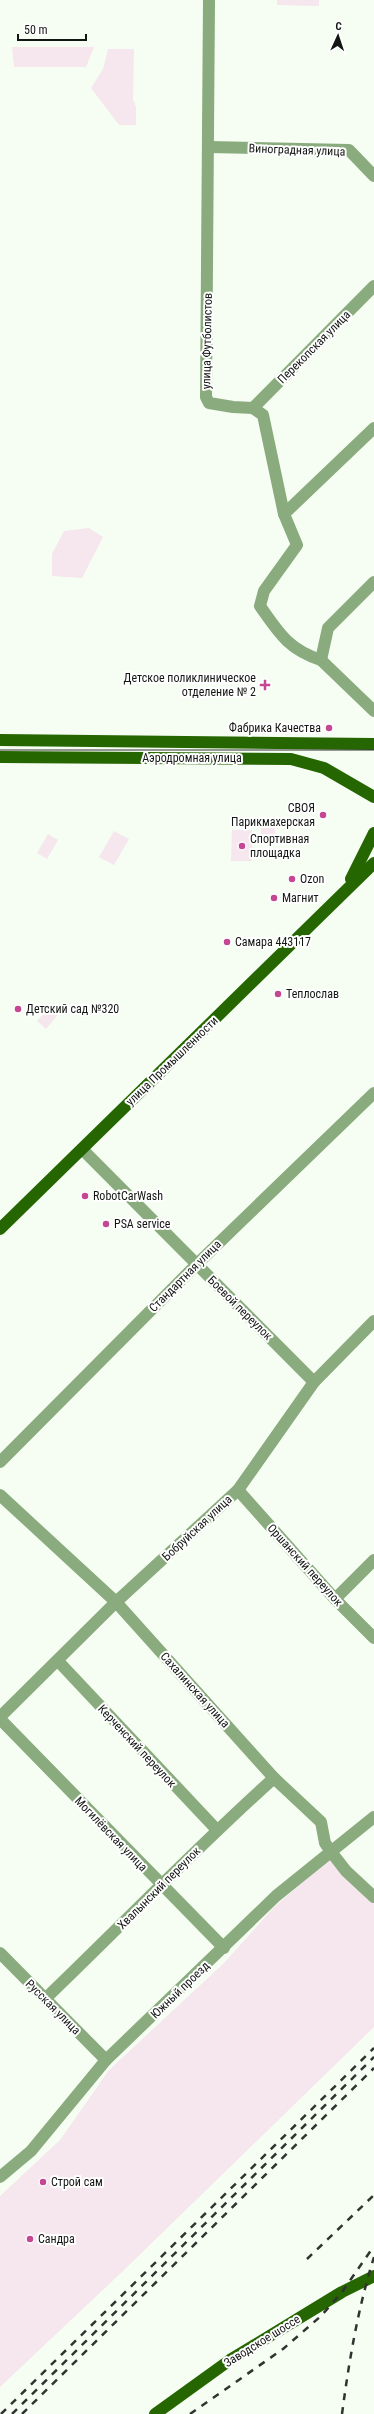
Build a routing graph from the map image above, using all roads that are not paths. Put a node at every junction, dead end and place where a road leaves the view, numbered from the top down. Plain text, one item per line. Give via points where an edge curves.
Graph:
1 (209, 0) edge
2 (210, 147) junction
3 (374, 176) edge
4 (374, 286) edge
5 (253, 408) junction
6 (374, 428) edge
7 (284, 514) junction
8 (374, 582) edge
9 (321, 660) junction
10 (374, 711) edge
11 (0, 740) edge
12 (374, 744) edge
13 (0, 757) edge
14 (374, 797) edge
15 (374, 833) edge
16 (374, 862) edge
17 (344, 892) junction
18 (374, 1093) edge
19 (82, 1149) junction
20 (0, 1228) edge
21 (196, 1265) junction
22 (374, 1321) edge
23 (314, 1382) junction
24 (0, 1462) edge
25 (238, 1490) junction
26 (0, 1495) edge
27 (374, 1560) edge
28 (334, 1600) junction
29 (116, 1602) junction
30 (374, 1638) edge
31 (58, 1661) junction
32 (0, 1718) edge
33 (274, 1778) junction
34 (374, 1817) edge
35 (217, 1830) junction
36 (332, 1853) junction
37 (162, 1886) junction
38 (374, 1897) edge
39 (224, 1948) junction
40 (0, 1953) edge
41 (45, 1999) junction
42 (106, 2060) junction
43 (0, 2177) edge
44 (374, 2276) edge
45 (155, 2414) edge

1 - 2 street, улица Футболистов
2 - 3 street, Виноградная улица via 349,150
2 - 5 street, улица Футболистов via 206,397 209,403 233,408
4 - 5 street, Перекопская улица
5 - 7 street via 263,415
6 - 7 street
7 - 9 street via 297,545 264,591 260,606 280,634 301,654
8 - 9 street via 328,628
9 - 10 street
11 - 12 main road, Аэродромная улица
13 - 14 main road, Аэродромная улица via 291,759 324,768
15 - 17 main road, улица Промышленности
16 - 17 main road, улица Промышленности
17 - 19 main road, улица Промышленности
18 - 21 street, Стандартная улица
19 - 20 main road, улица Промышленности
19 - 21 street, Боевой переулок
21 - 23 street, Боевой переулок
21 - 24 street, Стандартная улица
22 - 23 street, Бобруйская улица
23 - 25 street, Бобруйская улица
25 - 28 street, Оршанский переулок
25 - 29 street, Бобруйская улица
26 - 29 street, Сахалинская улица
27 - 28 street
28 - 30 street, Оршанский переулок
29 - 31 street, Бобруйская улица
29 - 33 street, Сахалинская улица
31 - 32 street, Бобруйская улица
31 - 35 street, Керченский переулок
32 - 37 street, Могилёвская улица
33 - 35 street, Хвалынский переулок
33 - 36 street, Сахалинская улица via 321,1822 325,1843
34 - 36 street, Южный проезд
35 - 37 street, Хвалынский переулок
36 - 38 street, Сахалинская улица via 346,1871
36 - 39 street, Южный проезд via 276,1896
37 - 39 street, Могилёвская улица
37 - 41 street, Хвалынский переулок
39 - 42 street, Южный проезд
40 - 41 street, Русская улица
41 - 42 street, Русская улица
42 - 43 street, Южный проезд via 30,2151
44 - 45 main road, Заводское шоссе via 342,2292 230,2360

